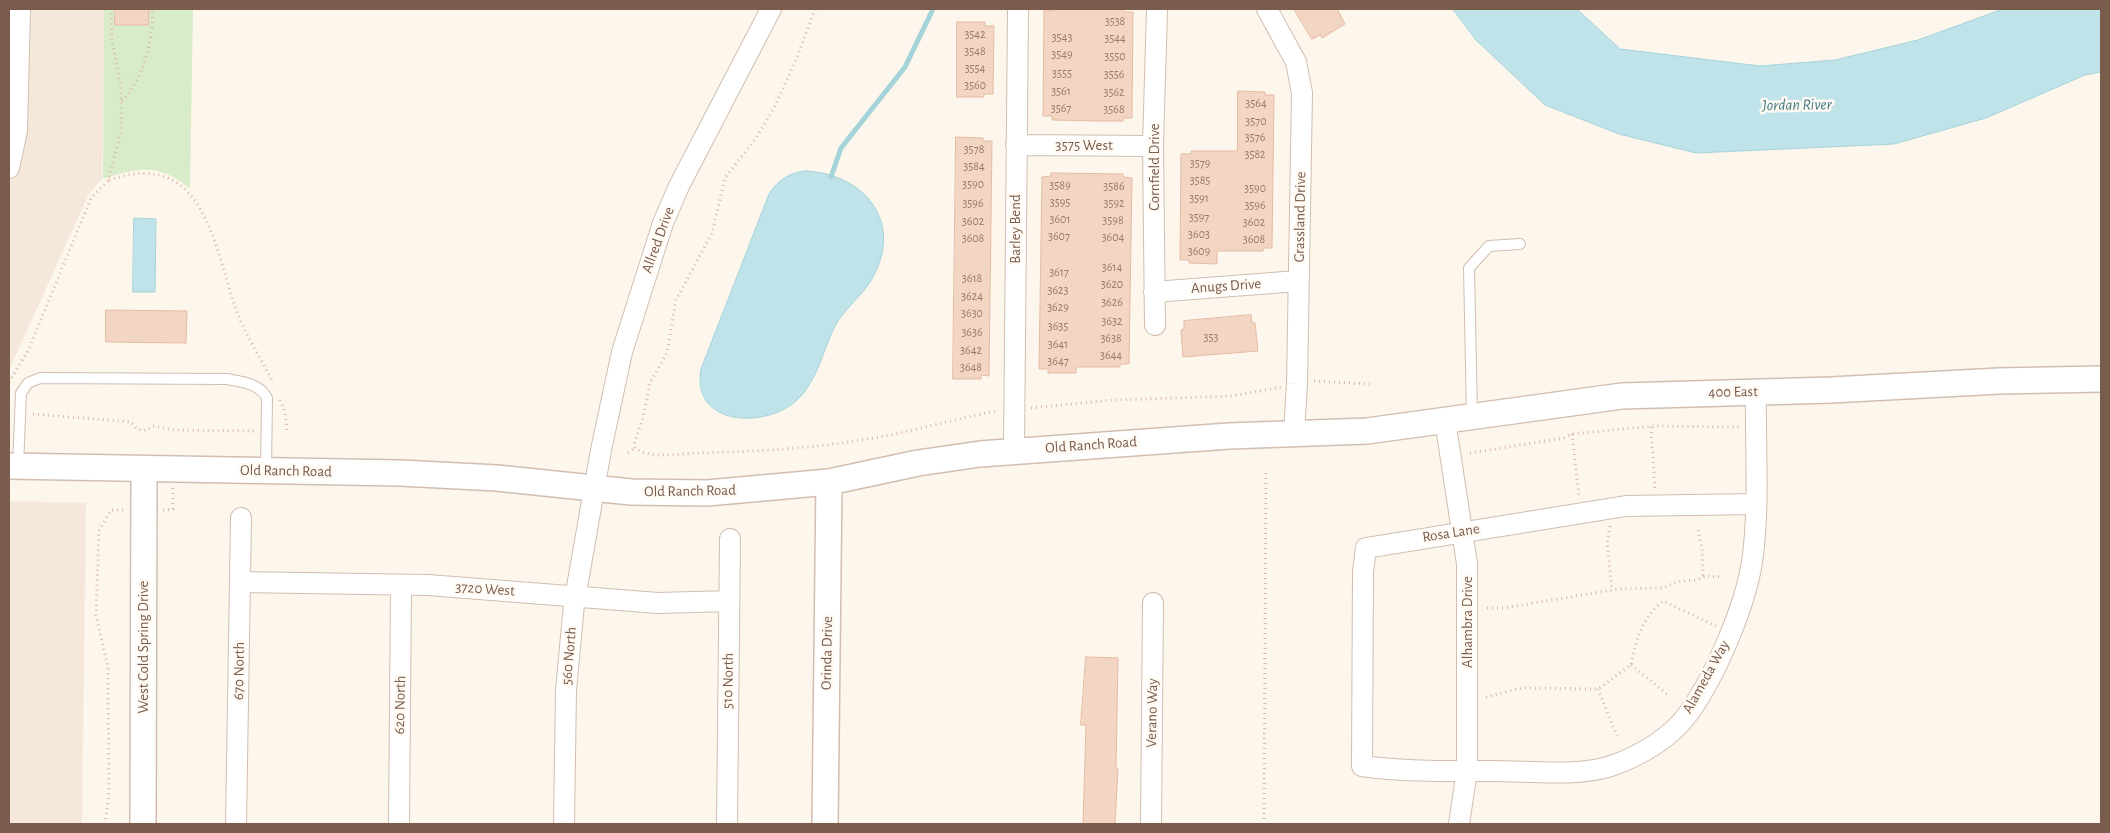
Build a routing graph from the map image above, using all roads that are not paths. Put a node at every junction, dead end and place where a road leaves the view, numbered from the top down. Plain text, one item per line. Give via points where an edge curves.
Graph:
1 (20, 9) edge
2 (770, 9) edge
3 (1018, 9) edge
4 (1157, 9) edge
5 (1267, 9) edge
6 (1016, 145) junction
7 (1153, 146) junction
8 (9, 168) edge
9 (1520, 244) dead end
10 (1298, 281) junction
11 (1154, 292) junction
12 (1155, 325) dead end
13 (2101, 379) edge
14 (1756, 392) junction
15 (1472, 416) junction
16 (1445, 420) junction
17 (1368, 431) joint
18 (1294, 432) junction
19 (1014, 450) junction
20 (13, 467) edge
21 (144, 469) junction
22 (266, 471) junction
23 (829, 482) junction
24 (594, 490) junction
25 (1755, 504) junction
26 (241, 518) dead end
27 (1464, 531) junction
28 (730, 539) dead end
29 (240, 582) junction
30 (401, 585) junction
31 (575, 598) junction
32 (729, 601) junction
33 (1153, 603) dead end
34 (1362, 766) joint
35 (1466, 770) junction
36 (142, 824) edge
37 (236, 824) edge
38 (398, 824) edge
39 (564, 824) edge
40 (727, 824) edge
41 (825, 824) edge
42 (1151, 824) edge
43 (1459, 824) edge

1 - 8 street via 18,131
2 - 24 street, Allred Drive via 679,186 656,244 622,352
3 - 6 street, Barley Bend
4 - 7 street, Cornfield Drive
5 - 10 street, Grassland Drive via 1296,62 1302,93
6 - 7 street, 3575 West
6 - 19 street, Barley Bend
7 - 11 street, Cornfield Drive
9 - 15 lane via 1490,246 1469,268
10 - 11 street, Anugs Drive
10 - 18 street, Grassland Drive
11 - 12 street, Cornfield Drive
13 - 14 street, 400 East
14 - 15 street, 400 East via 1622,396
14 - 25 street, Alameda Way
15 - 16 street, 400 East
16 - 17 street, 400 East
16 - 27 street, Alhambra Drive
17 - 18 street, Old Ranch Road
18 - 19 street, Old Ranch Road
19 - 23 street, Old Ranch Road via 948,458
20 - 21 street, Old Ranch Road
20 - 22 lane via 21,393 28,383 40,378 227,379 263,390 266,398
21 - 22 street, Old Ranch Road
21 - 36 street, West Cold Spring Drive
22 - 24 street, Old Ranch Road via 449,475
23 - 24 street, Old Ranch Road via 707,493
23 - 41 street, Orinda Drive
24 - 31 street, 560 North
25 - 27 street, Rosa Lane via 1626,506
25 - 35 street, Alameda Way via 1752,563 1741,604 1726,643 1699,696 1688,715 1672,731 1642,753 1609,766 1581,771
26 - 29 street, 670 North
27 - 34 street, Rosa Lane via 1366,548 1363,572
27 - 35 street, Alhambra Drive via 1468,576
28 - 32 street, 510 North
29 - 30 street, 3720 West
29 - 37 street, 670 North
30 - 31 street, 3720 West via 490,589
30 - 38 street, 620 North
31 - 32 street, 3720 West via 658,604
31 - 39 street, 560 North via 566,690
32 - 40 street, 510 North
33 - 42 street, Verano Way
34 - 35 street, Alameda Way
35 - 43 street, Alhambra Drive

